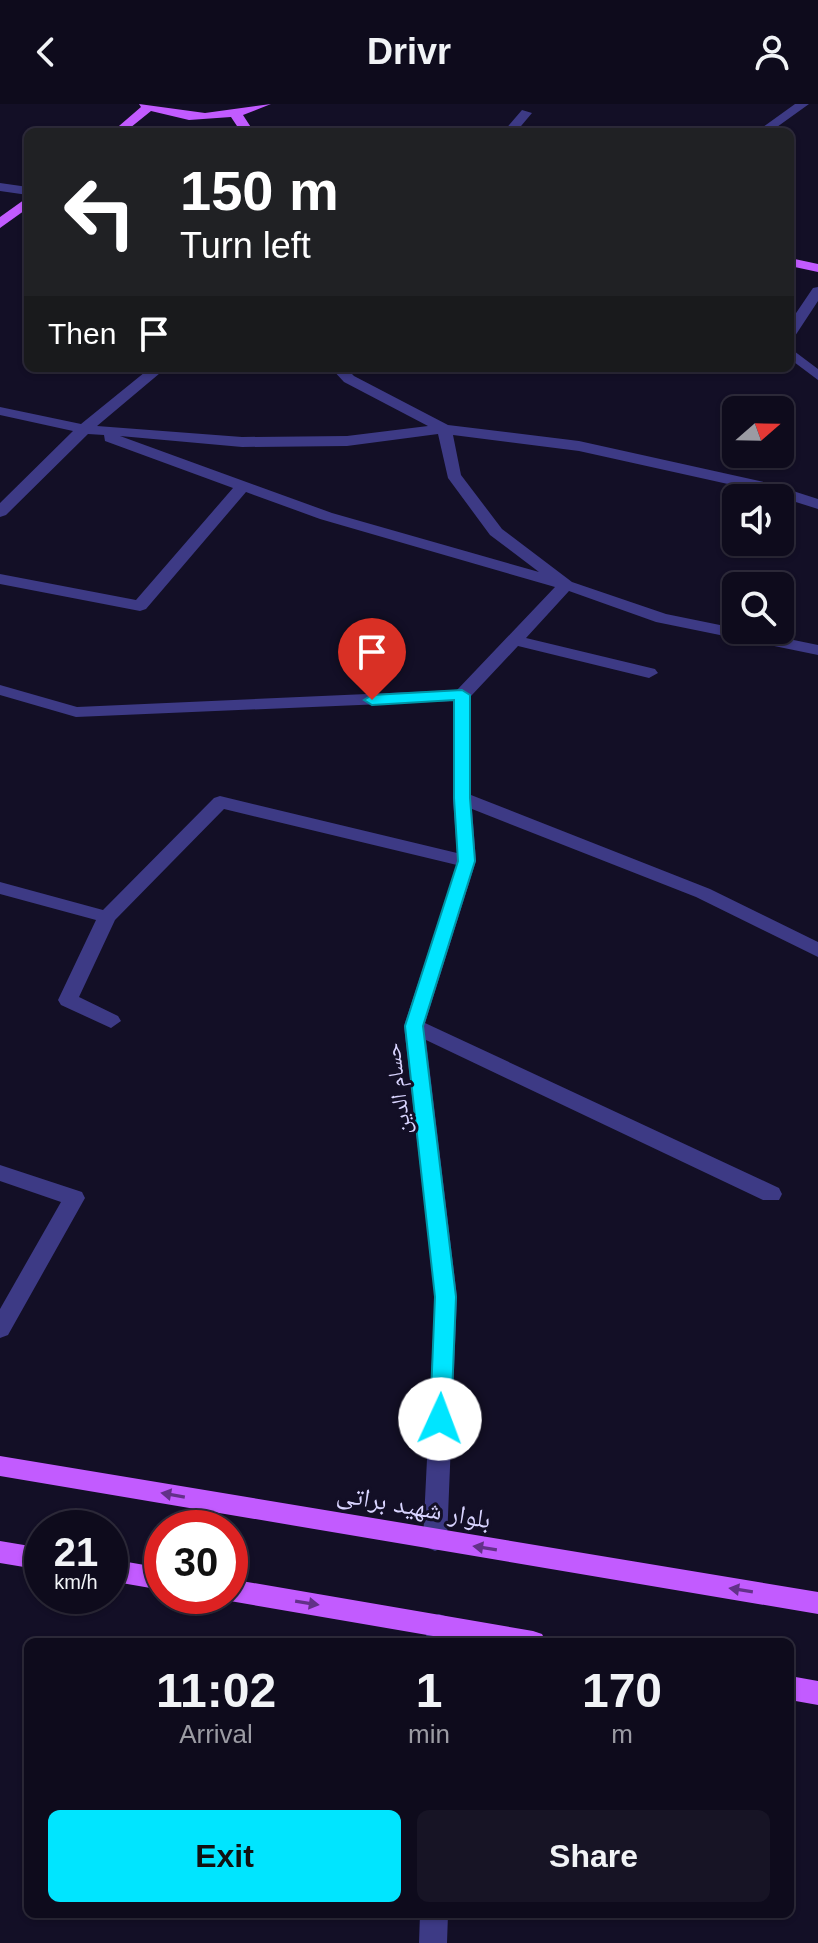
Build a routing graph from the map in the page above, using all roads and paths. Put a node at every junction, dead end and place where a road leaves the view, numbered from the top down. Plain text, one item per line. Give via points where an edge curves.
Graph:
1 (265, 104) edge
2 (803, 104) edge
3 (147, 105) edge
4 (236, 113) junction
5 (526, 113) dead end
6 (122, 128) edge
7 (243, 128) edge
8 (513, 128) edge
9 (768, 128) edge
10 (0, 187) edge
11 (24, 190) edge
12 (24, 204) edge
13 (0, 224) edge
14 (794, 263) edge
15 (818, 268) edge
16 (818, 291) edge
17 (794, 327) edge
18 (794, 355) edge
19 (154, 372) edge
20 (342, 372) edge
21 (818, 376) edge
22 (0, 411) edge
23 (84, 429) junction
24 (444, 429) junction
25 (818, 483) edge
26 (243, 486) junction
27 (814, 502) edge
28 (0, 512) edge
29 (0, 579) edge
30 (566, 585) junction
31 (515, 640) junction
32 (818, 650) edge
33 (649, 673) dead end
34 (0, 690) edge
35 (462, 695) junction
36 (462, 798) junction
37 (467, 861) junction
38 (0, 888) edge
39 (107, 917) junction
40 (818, 950) edge
41 (111, 1021) dead end
42 (414, 1026) junction
43 (0, 1173) edge
44 (771, 1194) dead end
45 (0, 1329) edge
46 (0, 1466) edge
47 (435, 1540) junction
48 (0, 1552) edge
49 (24, 1556) edge
50 (248, 1594) edge
51 (818, 1603) edge
52 (439, 1634) edge
53 (486, 1638) edge
54 (794, 1689) edge
55 (818, 1693) edge
56 (434, 1918) edge
57 (433, 1943) edge

1 - 4 main road
2 - 9 street
3 - 4 main road via 185,115
3 - 6 main road
4 - 7 main road
5 - 8 street
10 - 11 street
12 - 13 main road
14 - 15 main road
16 - 17 street
18 - 21 street
19 - 23 street
20 - 24 street
22 - 23 street
23 - 24 street via 242,442 347,441
23 - 26 street
23 - 28 street
24 - 27 street via 579,446
24 - 30 street via 453,475 496,532
25 - 27 street
26 - 29 street via 140,606
26 - 30 street via 326,516
30 - 31 street
30 - 32 street via 662,618
31 - 33 street
31 - 35 street
34 - 35 street via 76,712
35 - 36 street, حسام الدین
36 - 37 street, حسام الدین
36 - 40 street via 703,893
37 - 39 street via 220,802
37 - 42 street, حسام الدین
38 - 39 street
39 - 41 street via 68,1000
42 - 44 street
42 - 47 street, حسام الدین via 446,1297
43 - 45 street via 74,1198
47 -> 46 main road, بلوار شهید براتی
51 -> 47 main road, بلوار شهید براتی
48 - 49 main road
50 -> 52 main road
52 - 53 main road
54 - 55 main road
56 - 57 street

